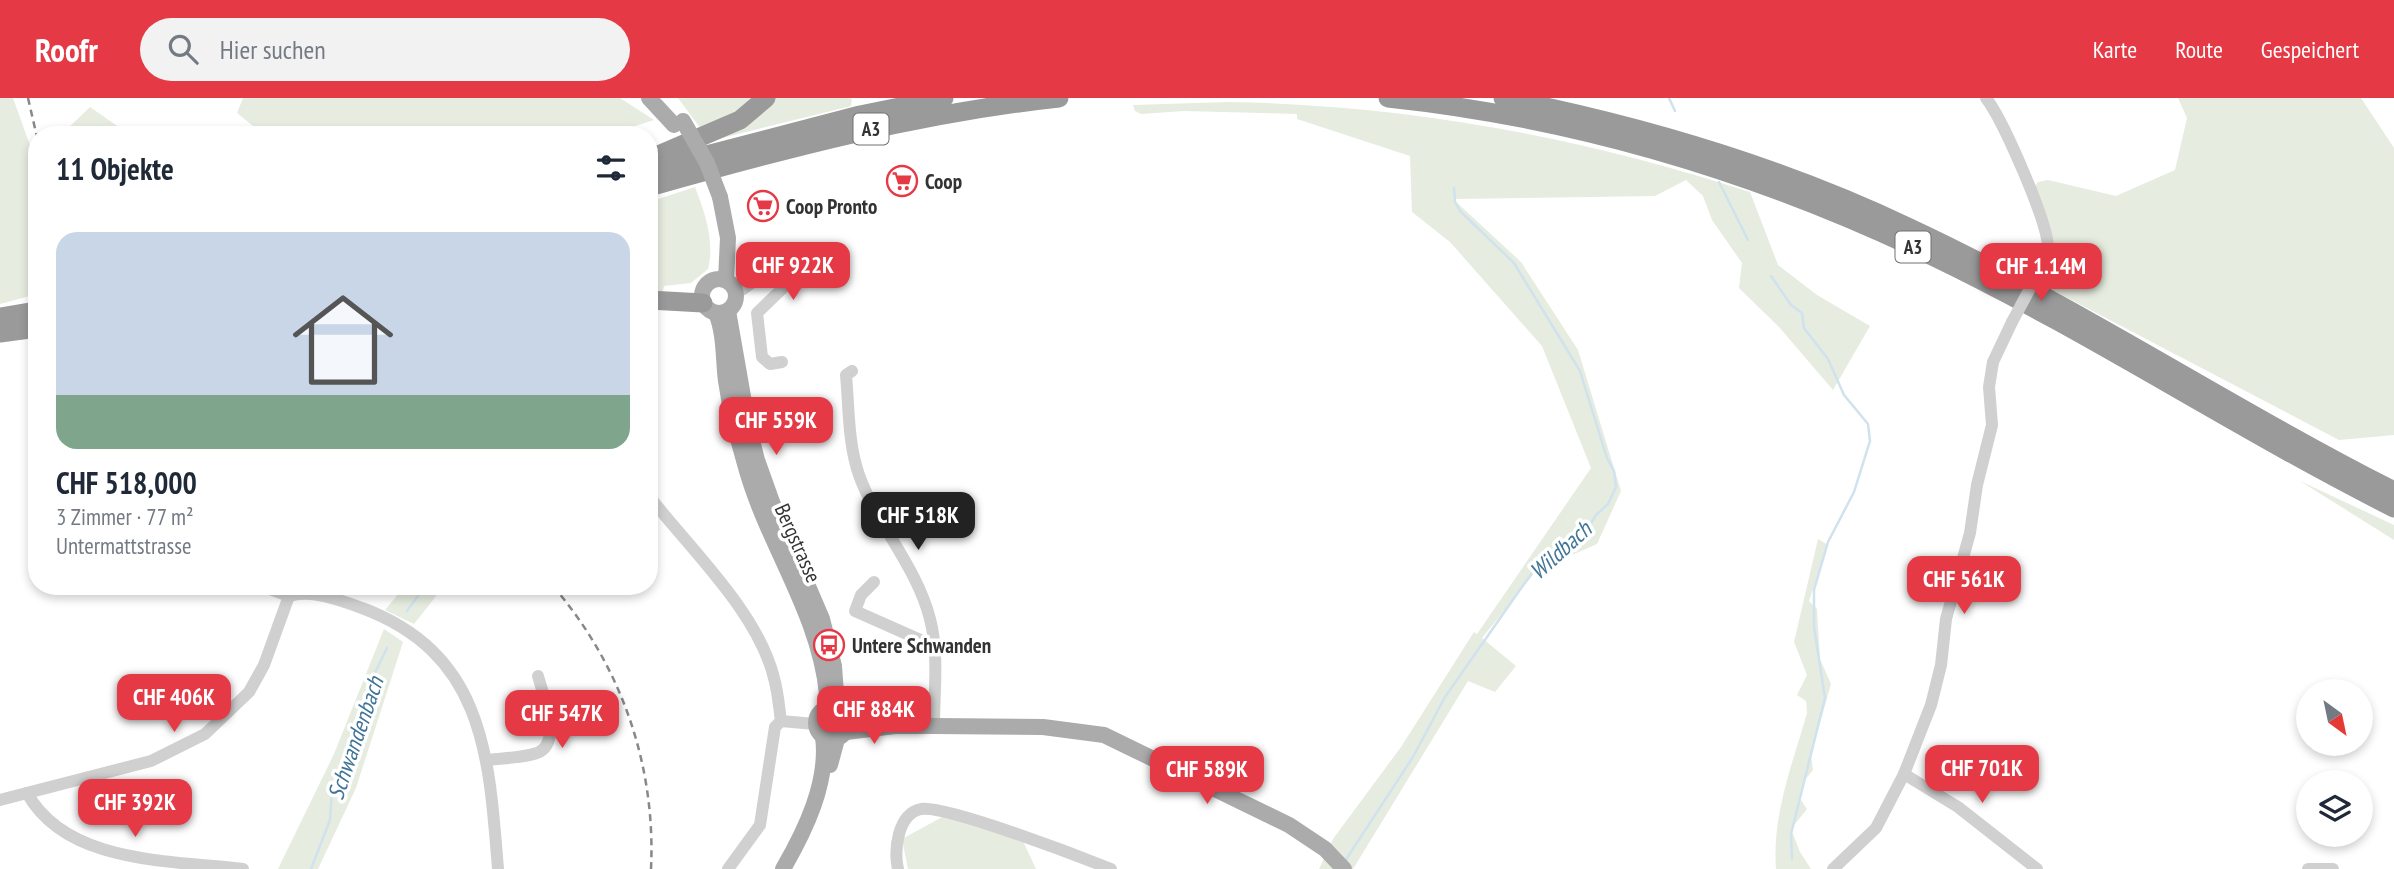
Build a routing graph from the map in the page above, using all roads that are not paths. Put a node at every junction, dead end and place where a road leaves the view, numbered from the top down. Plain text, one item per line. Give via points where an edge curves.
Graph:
1 (649, 98) edge
2 (664, 98) edge
3 (766, 98) edge
4 (944, 98) edge
5 (1059, 98) edge
6 (1388, 98) edge
7 (1503, 98) edge
8 (1986, 98) edge
9 (678, 123) junction
10 (658, 155) edge
11 (658, 168) edge
12 (686, 177) junction
13 (658, 185) edge
14 (658, 191) edge
15 (658, 290) edge
16 (736, 293) joint
17 (715, 296) junction
18 (658, 299) edge
19 (28, 312) edge
20 (0, 317) edge
21 (28, 329) edge
22 (0, 333) edge
23 (782, 362) dead end
24 (852, 371) dead end
25 (2392, 489) edge
26 (658, 507) edge
27 (2394, 508) edge
28 (873, 582) dead end
29 (297, 595) edge
30 (312, 595) edge
31 (934, 646) junction
32 (538, 677) dead end
33 (781, 721) junction
34 (833, 723) junction
35 (934, 726) junction
36 (488, 760) junction
37 (1904, 774) junction
38 (27, 793) junction
39 (0, 800) edge
40 (1342, 867) edge
41 (243, 869) edge
42 (498, 869) edge
43 (728, 869) edge
44 (783, 869) edge
45 (795, 869) edge
46 (898, 869) edge
47 (1111, 869) edge
48 (1833, 869) edge
49 (2037, 869) edge
50 (2308, 869) edge
51 (2333, 869) edge

1 - 9 main road, Bergstrasse
2 - 9 main road, Bergstrasse
3 - 10 highway via 740,120
4 - 11 highway, A3
5 - 12 highway, A3 via 899,123
6 - 27 highway, A3 via 1603,136 1728,172 1815,204 1977,279
7 - 25 highway, A3 via 1682,141 1799,180 1881,214 1992,268
8 - 37 street, bridge via 2002,120 2046,232 2048,253 1993,362 1989,387 1992,425 1970,533 1946,619 1938,681
9 - 17 main road, Bergstrasse, bridge via 707,163 728,238
12 - 13 highway, A3
12 - 14 highway
15 - 17 highway
16 - 17 main road
16 - 23 street via 754,283 777,258 784,287 757,313 762,357 770,364
17 - 18 highway
17 - 34 main road, Bergstrasse via 745,465 813,632
19 - 20 highway
21 - 22 highway
24 - 31 street via 846,375 851,444 859,476 922,596
26 - 33 street via 713,574 759,641 774,676
28 - 31 street via 861,594 855,611
29 - 38 street via 248,692 205,734 151,761
30 - 36 street via 378,614 420,641 462,690
31 - 35 street
32 - 36 street via 552,728 549,740 537,753
33 - 34 street
33 - 43 street via 775,727 760,825
34 - 35 main road
34 - 44 main road, Bergstrasse via 816,793 799,841
34 - 45 main road, Bergstrasse via 819,817
35 - 40 main road via 1043,727 1104,735 1289,825 1325,849
36 - 42 street
37 - 48 street via 1876,828
37 - 49 street via 1958,807
38 - 39 street
38 - 41 street via 54,823 109,852
46 - 47 street via 897,842 912,814 922,809 954,815
50 - 51 street

